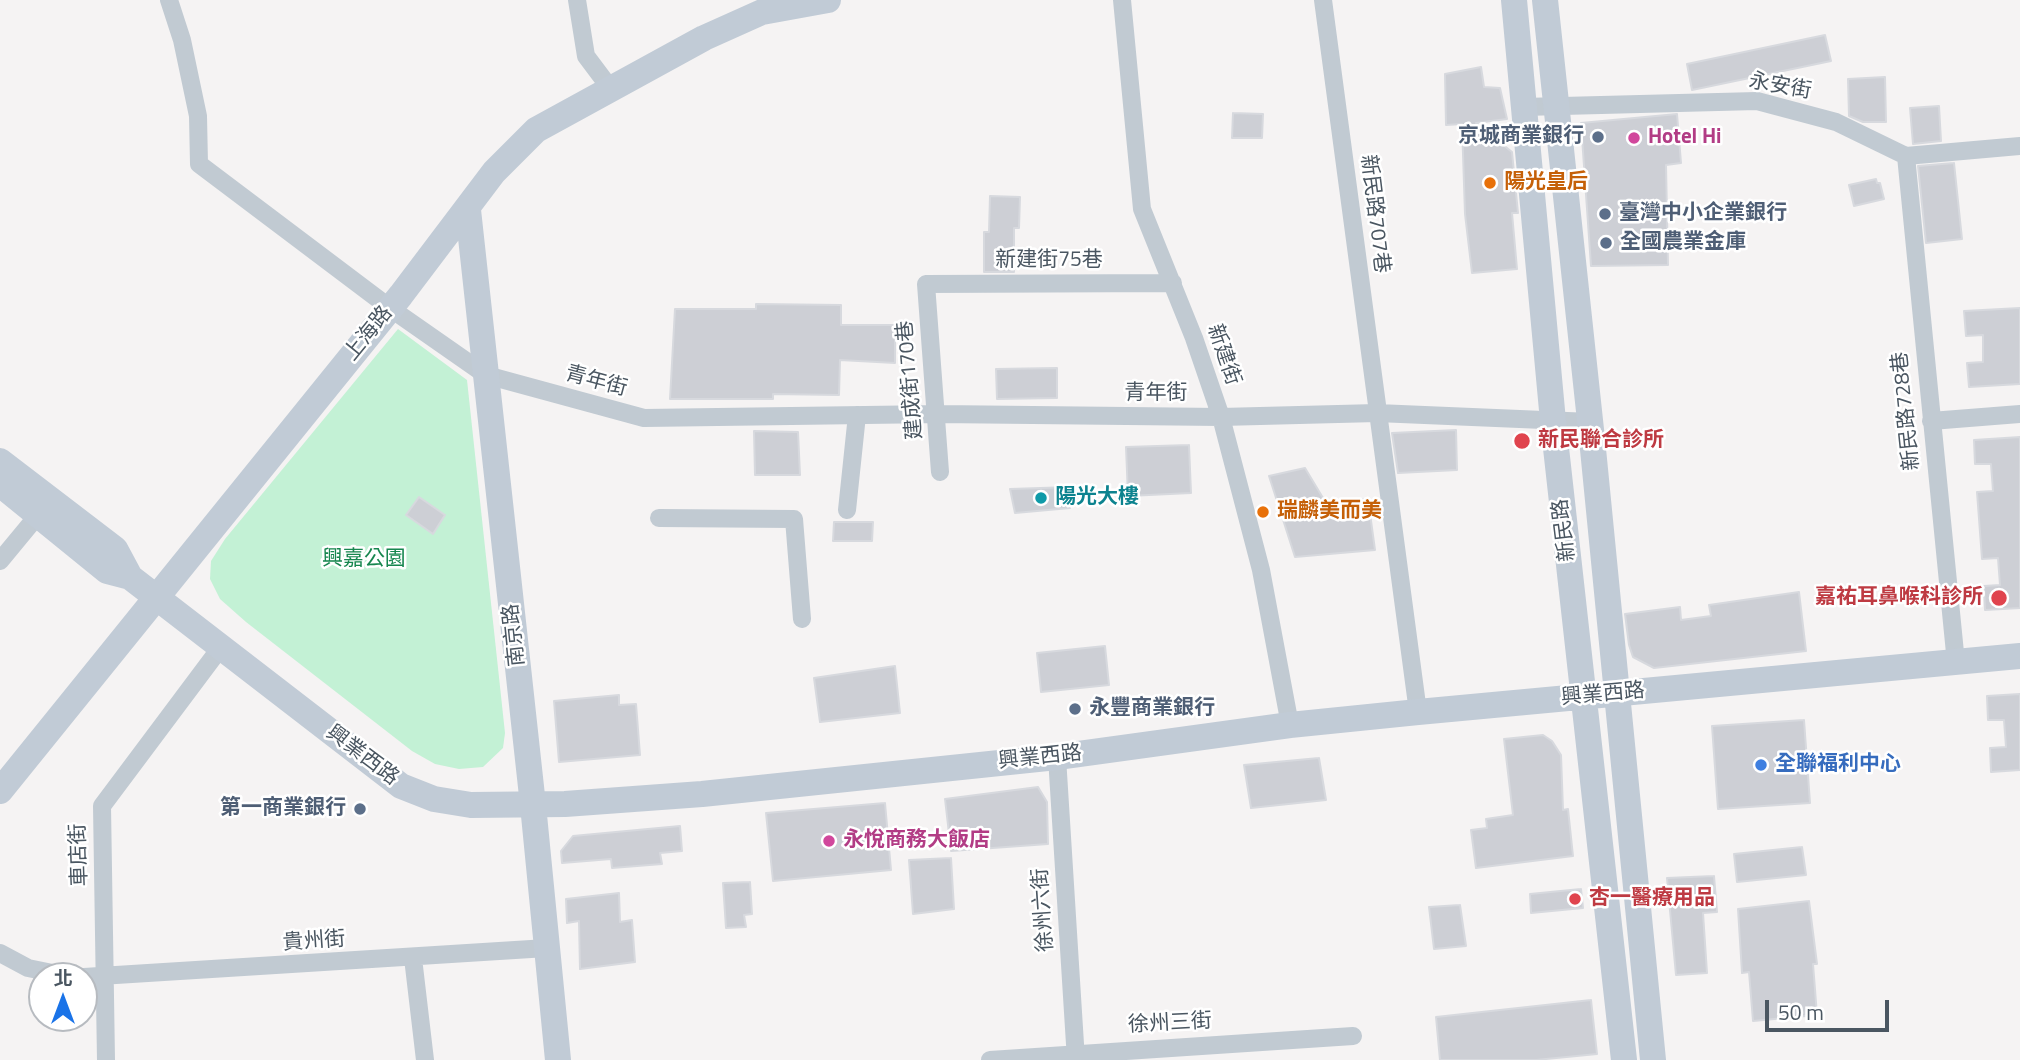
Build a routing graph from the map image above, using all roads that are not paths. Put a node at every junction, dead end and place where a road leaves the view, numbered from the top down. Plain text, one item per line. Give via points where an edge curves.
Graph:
1 (169, 0) edge
2 (577, 0) edge
3 (828, 0) edge
4 (1122, 0) edge
5 (1323, 0) edge
6 (1514, 0) edge
7 (1545, 0) edge
8 (610, 88) junction
9 (1556, 106) junction
10 (1522, 107) junction
11 (2020, 146) edge
12 (1906, 156) junction
13 (468, 210) junction
14 (1172, 283) junction
15 (926, 284) joint
16 (390, 308) junction
17 (486, 375) junction
18 (1377, 413) junction
19 (938, 414) junction
20 (2020, 414) edge
21 (857, 415) junction
22 (1221, 417) junction
23 (1553, 421) junction
24 (1931, 421) junction
25 (1591, 422) junction
26 (0, 461) edge
27 (940, 472) dead end
28 (0, 484) edge
29 (847, 510) dead end
30 (38, 515) junction
31 (659, 518) dead end
32 (0, 561) edge
33 (130, 577) junction
34 (157, 597) junction
35 (802, 619) dead end
36 (221, 647) junction
37 (2020, 656) edge
38 (1956, 663) junction
39 (1616, 694) junction
40 (1584, 696) junction
41 (1418, 712) junction
42 (1290, 725) junction
43 (1057, 757) junction
44 (0, 791) edge
45 (533, 805) junction
46 (547, 947) junction
47 (0, 953) edge
48 (413, 958) junction
49 (28, 967) edge
50 (98, 978) edge
51 (107, 978) junction
52 (1353, 1036) dead end
53 (1076, 1056) edge
54 (106, 1060) edge
55 (425, 1060) edge
56 (558, 1060) edge
57 (990, 1060) edge
58 (1624, 1060) edge
59 (1653, 1060) edge

1 - 16 street, 青年街 via 198,117 199,164
2 - 8 street via 586,56
3 - 8 street, 上海路 via 762,12
4 - 14 street, 新建街 via 1142,209
5 - 18 street, 新民路707巷
6 - 10 street, 新民路
7 - 9 street, 新民路
8 - 13 street, 上海路 via 536,130 494,172
9 - 10 street, 永安街
9 - 12 street, 永安街 via 1757,101 1836,122
9 - 25 street, 新民路
10 - 23 street, 新民路
11 - 12 street
12 - 24 street, 新民路728巷
13 - 16 street, 上海路
13 - 17 street, 南京路
14 - 15 street, 新建街75巷
14 - 22 street, 新建街
15 - 19 street, 建成街170巷
16 - 17 street, 青年街
16 - 34 street, 上海路
17 - 21 street, 青年街 via 643,418
17 - 45 street, 南京路
18 - 22 street
18 - 23 street
18 - 41 street, 新民路707巷
19 - 21 street, 青年街
19 - 22 street, 青年街
19 - 27 street, 建成街170巷
20 - 24 street
21 - 29 street
22 - 42 street, 新建街 via 1261,570
23 - 25 street
23 - 40 street, 新民路
24 - 38 street, 新民路728巷
25 - 39 street, 新民路
26 - 33 street, 興業西路 via 115,550
28 - 30 street, 興業西路
30 - 32 street
30 - 33 street, 興業西路 via 107,571
31 - 35 street via 794,519
33 - 34 street, 興業西路
34 - 36 street, 興業西路
34 - 44 street, 上海路
36 - 45 street, 興業西路 via 401,786 434,799 471,805
36 - 51 street, 車店街 via 102,806
37 - 38 street, 興業西路
38 - 39 street, 興業西路
39 - 40 street, 興業西路
39 - 59 street, 新民路
40 - 41 street, 興業西路
40 - 58 street, 新民路
41 - 42 street, 興業西路
42 - 43 street, 興業西路
43 - 45 street, 興業西路 via 702,794
43 - 53 street, 徐州六街
45 - 46 street, 南京路
46 - 48 street, 貴州街
46 - 56 street, 南京路
47 - 49 street
48 - 51 street, 貴州街
48 - 55 street
50 - 51 street, 貴州街
51 - 54 street, 車店街
52 - 53 street, 徐州三街
53 - 57 street, 徐州三街

